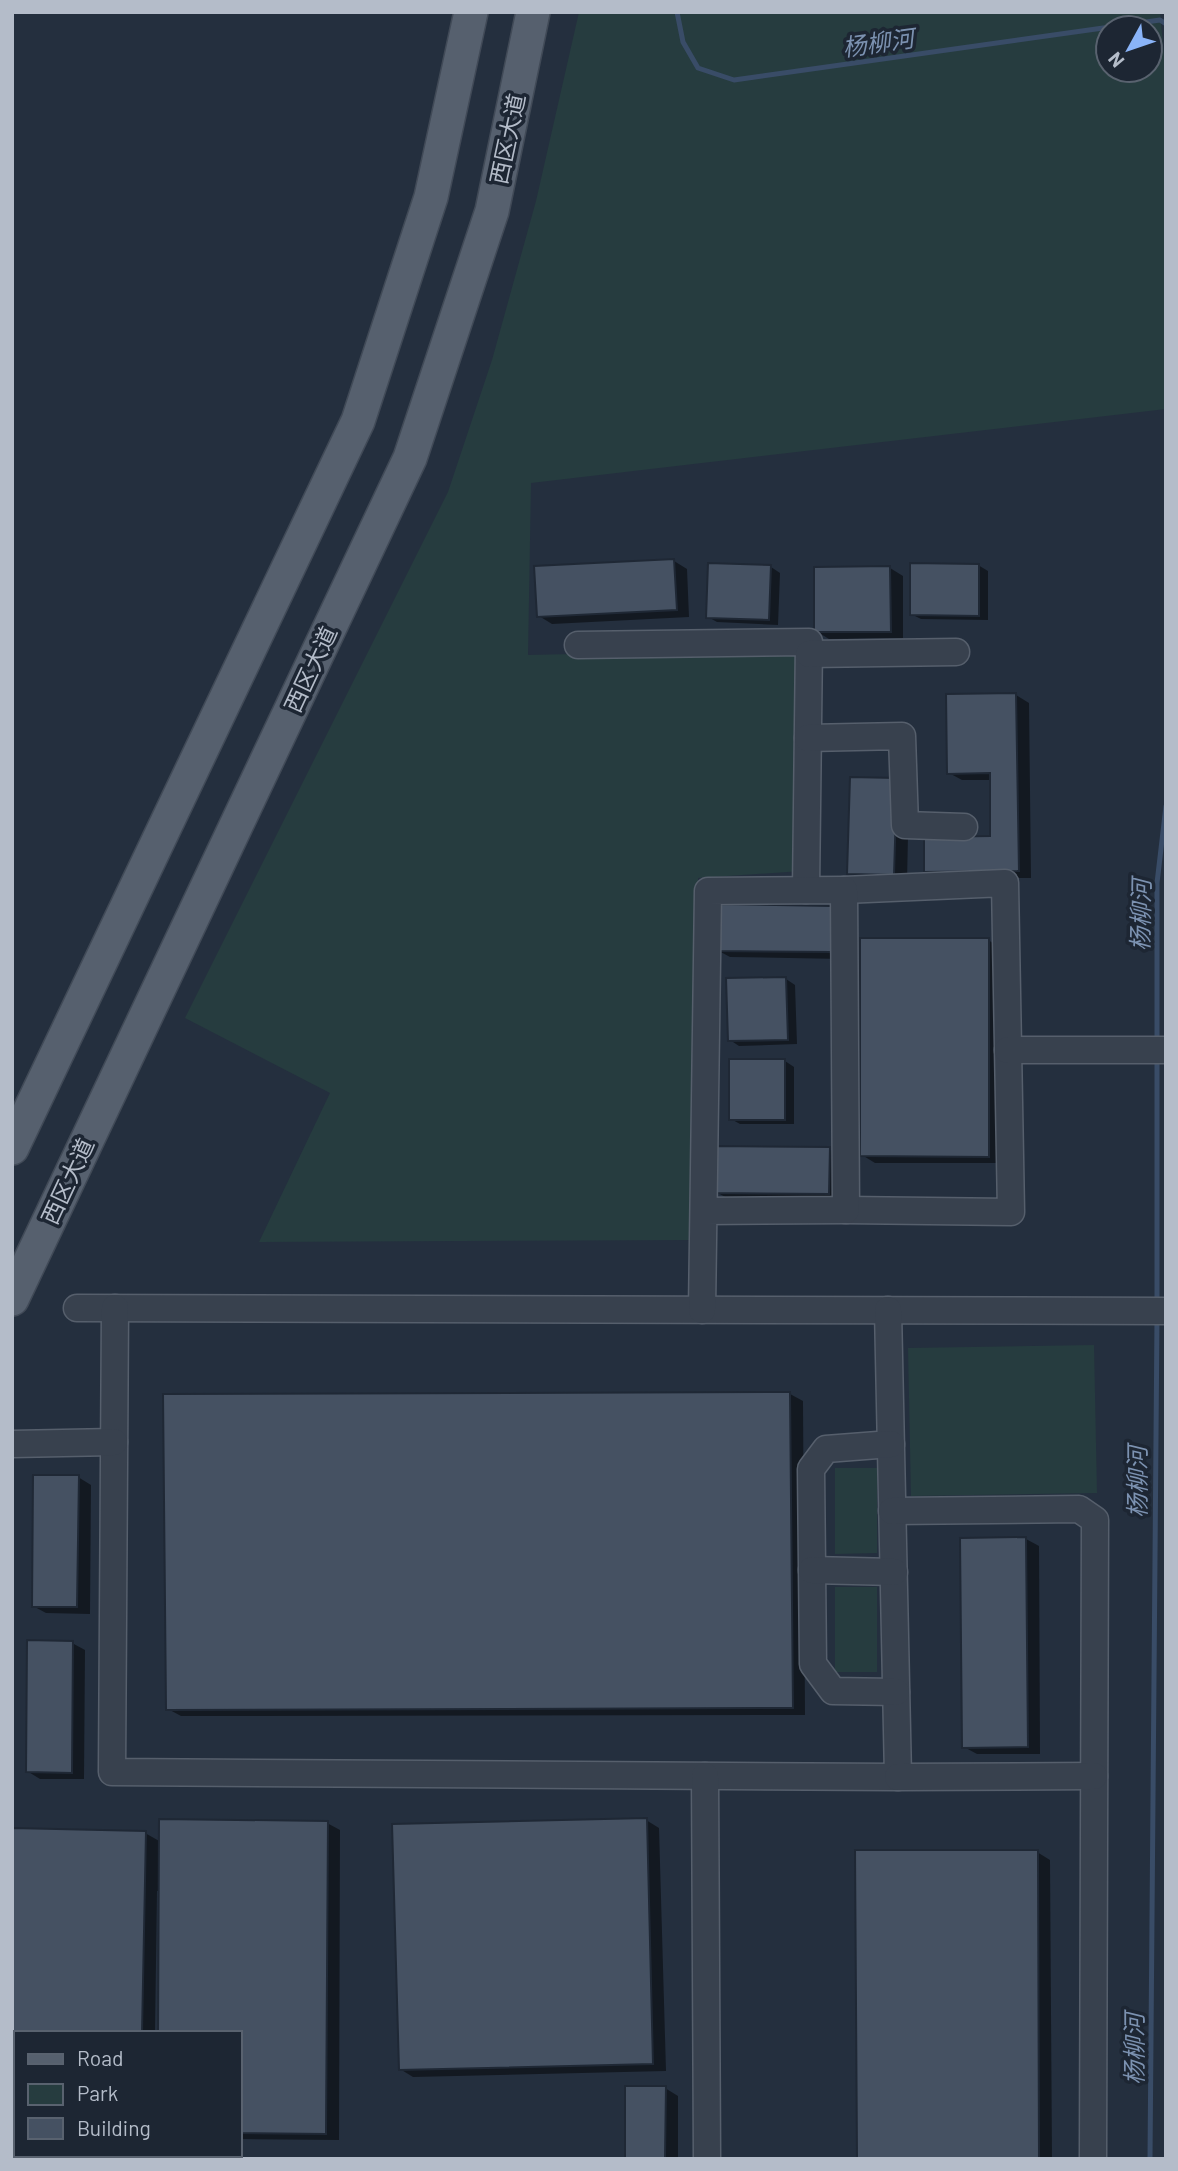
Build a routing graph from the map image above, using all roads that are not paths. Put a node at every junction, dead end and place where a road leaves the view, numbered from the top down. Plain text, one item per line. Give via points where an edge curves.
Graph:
1 (471, 12) edge
2 (533, 12) edge
3 (578, 645) dead end
4 (956, 652) dead end
5 (809, 654) junction
6 (808, 738) junction
7 (964, 827) dead end
8 (806, 890) junction
9 (845, 890) junction
10 (1160, 1050) edge
11 (1008, 1051) junction
12 (12, 1148) edge
13 (846, 1210) junction
14 (704, 1211) junction
15 (12, 1298) edge
16 (77, 1308) dead end
17 (114, 1308) junction
18 (702, 1310) junction
19 (888, 1310) junction
20 (1160, 1311) edge
21 (114, 1442) junction
22 (12, 1444) edge
23 (891, 1444) junction
24 (892, 1511) junction
25 (812, 1570) junction
26 (894, 1572) junction
27 (896, 1692) junction
28 (705, 1776) junction
29 (1094, 1776) junction
30 (898, 1777) junction
31 (707, 2159) edge
32 (1093, 2159) edge

1 - 12 main road via 431,197 358,421
2 - 15 main road, 西区大道 via 492,211 410,458
3 - 5 street via 809,642
4 - 5 street
5 - 6 street
6 - 7 street via 902,736 905,825
6 - 8 street
8 - 9 street
8 - 14 street via 708,891
9 - 11 street via 1005,883
9 - 13 street
10 - 11 street
11 - 13 street via 1011,1212
13 - 14 street
14 - 18 street
16 - 17 street
17 - 18 street
17 - 21 street
18 - 19 street
19 - 20 street
19 - 23 street
21 - 22 street
21 - 28 street via 112,1772
23 - 24 street
23 - 25 street via 826,1449 811,1468
24 - 26 street
24 - 29 street via 1079,1509 1095,1520
25 - 26 street
25 - 27 street via 813,1664 833,1691
26 - 27 street
27 - 30 street
28 - 30 street
28 - 31 street
29 - 30 street
29 - 32 street

